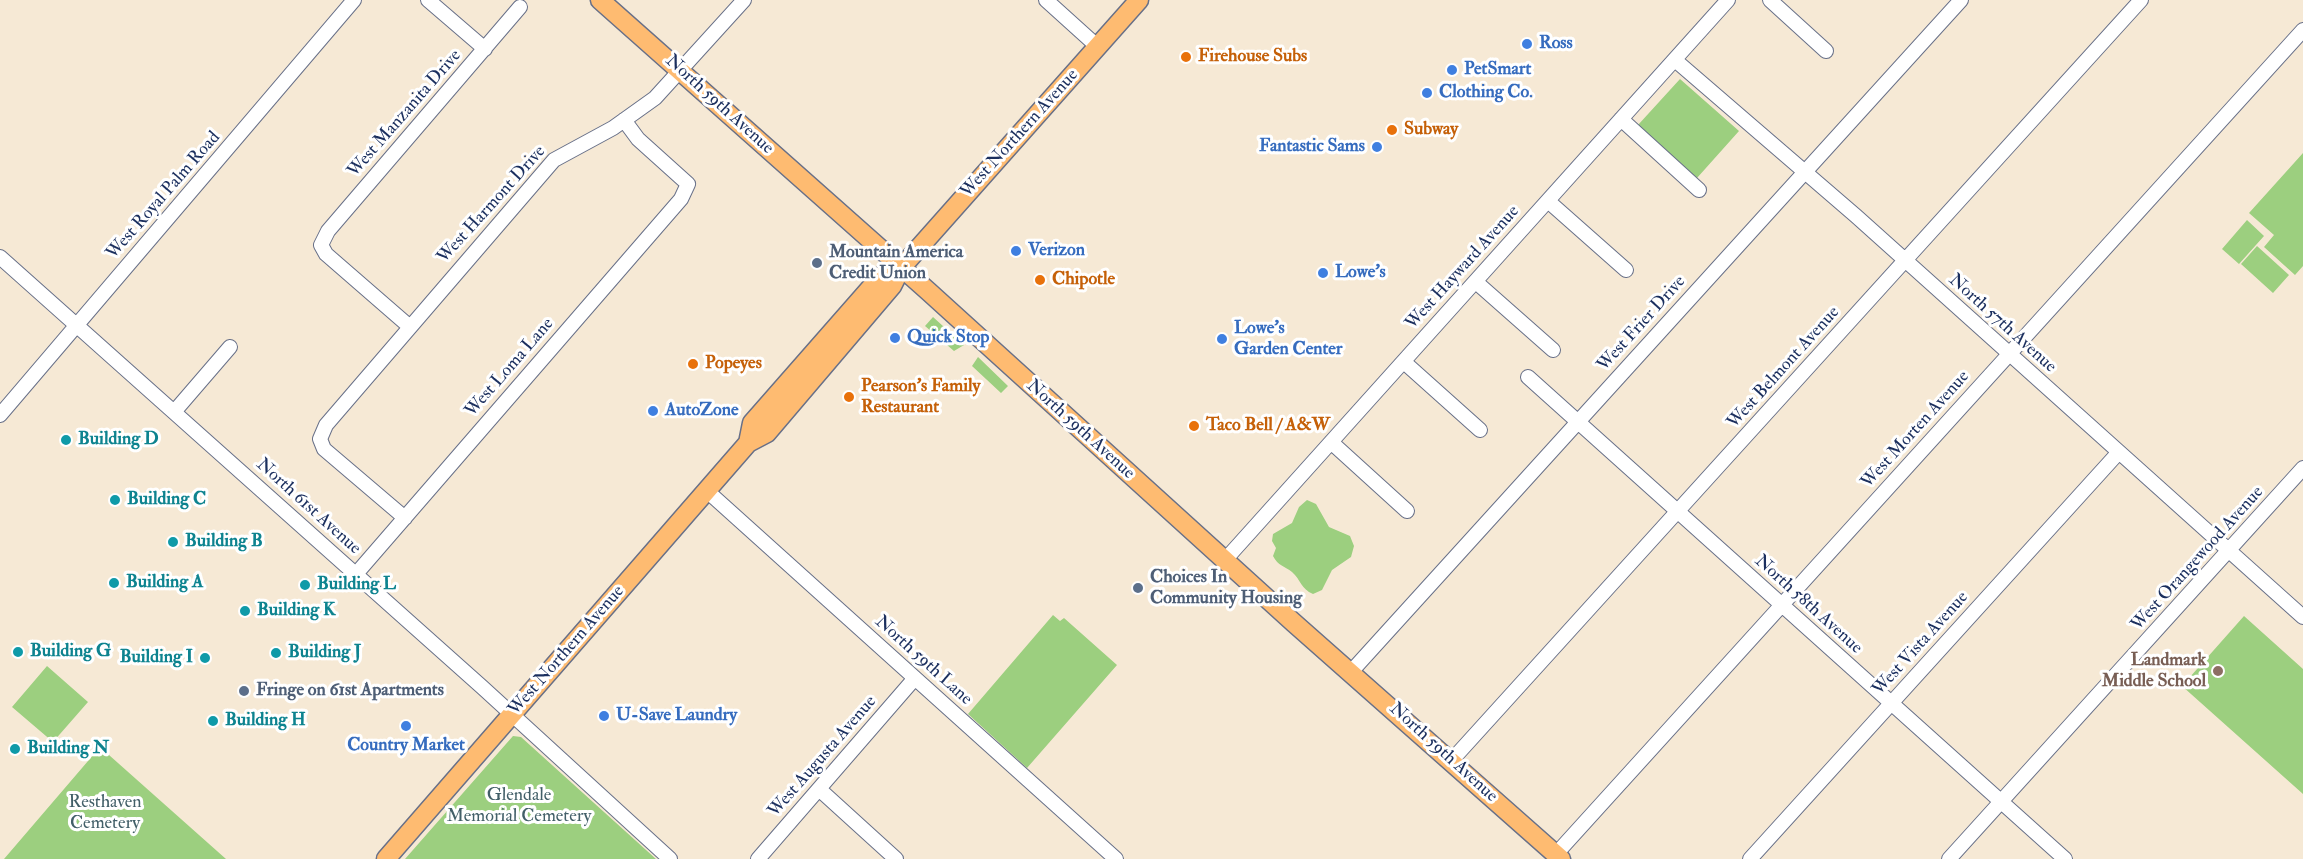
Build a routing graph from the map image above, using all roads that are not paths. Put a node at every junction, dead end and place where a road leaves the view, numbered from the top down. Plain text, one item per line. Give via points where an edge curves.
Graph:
1 (354, 0) edge
2 (428, 0) edge
3 (600, 0) edge
4 (744, 0) edge
5 (1046, 0) edge
6 (1139, 0) edge
7 (1728, 0) edge
8 (1770, 0) edge
9 (1960, 0) edge
10 (2141, 0) edge
11 (520, 8) dead end
12 (2303, 30) edge
13 (1098, 47) junction
14 (485, 49) junction
15 (1826, 51) dead end
16 (1675, 60) junction
17 (680, 71) junction
18 (1621, 119) junction
19 (624, 120) junction
20 (1805, 172) junction
21 (1699, 190) dead end
22 (1548, 201) junction
23 (0, 257) edge
24 (1905, 261) junction
25 (901, 268) junction
26 (1626, 270) dead end
27 (1476, 282) junction
28 (76, 325) junction
29 (410, 327) junction
30 (230, 346) dead end
31 (1552, 350) dead end
32 (2009, 354) junction
33 (1404, 362) junction
34 (1528, 377) dead end
35 (174, 412) junction
36 (0, 415) edge
37 (1578, 422) junction
38 (1480, 430) dead end
39 (1332, 442) junction
40 (2119, 452) junction
41 (2303, 468) edge
42 (706, 490) junction
43 (1407, 511) dead end
44 (1677, 512) junction
45 (405, 518) junction
46 (2229, 550) junction
47 (1225, 560) junction
48 (356, 574) junction
49 (1781, 605) junction
50 (2303, 617) edge
51 (1350, 673) junction
52 (915, 678) junction
53 (1891, 704) junction
54 (512, 714) junction
55 (1452, 760) junction
56 (819, 789) junction
57 (2002, 802) junction
58 (1558, 857) edge
59 (386, 859) edge
60 (670, 859) edge
61 (758, 859) edge
62 (896, 859) edge
63 (1116, 859) edge
64 (1750, 859) edge
65 (1949, 859) edge
66 (2065, 859) edge

1 - 28 street, West Royal Palm Road
2 - 14 street
3 - 17 main road, North 59th Avenue
4 - 17 street, West Harmont Drive
5 - 13 street
6 - 13 main road, West Northern Avenue
7 - 16 street, West Hayward Avenue
8 - 15 street
9 - 20 street, West Frier Drive
10 - 24 street, West Belmont Avenue
11 - 14 street, West Manzanita Drive
12 - 32 street, West Morten Avenue
13 - 25 main road, West Northern Avenue
14 - 29 street, West Manzanita Drive via 328,231 321,245 326,254
16 - 18 street, West Hayward Avenue
16 - 20 street, North 57th Avenue
17 - 19 street, West Harmont Drive via 655,98
17 - 25 main road, North 59th Avenue
18 - 21 street
18 - 22 street, West Hayward Avenue
19 - 29 street, West Harmont Drive via 554,160
19 - 45 street, West Loma Lane via 638,139 688,184 681,198
20 - 24 street, North 57th Avenue
20 - 37 street, West Frier Drive
22 - 26 street
22 - 27 street, West Hayward Avenue
23 - 28 street, North 61st Avenue
24 - 32 street, North 57th Avenue
24 - 44 street, West Belmont Avenue
25 - 42 main road, West Northern Avenue via 892,286 766,433 748,443
25 - 47 main road, North 59th Avenue
27 - 31 street
27 - 33 street, West Hayward Avenue
28 - 35 street, North 61st Avenue
28 - 36 street, West Royal Palm Road
29 - 45 street, West Harmont Drive via 326,425 320,439 324,449
30 - 35 street
32 - 40 street, North 57th Avenue
32 - 49 street, West Morten Avenue
33 - 38 street
33 - 39 street, West Hayward Avenue
34 - 37 street, North 58th Avenue
35 - 48 street, North 61st Avenue
37 - 44 street, North 58th Avenue
37 - 51 street, West Frier Drive
39 - 43 street
39 - 47 street, West Hayward Avenue
40 - 46 street, North 57th Avenue
40 - 53 street, West Vista Avenue
41 - 46 street, West Orangewood Avenue
42 - 52 street, North 59th Lane
42 - 54 main road, West Northern Avenue
44 - 49 street, North 58th Avenue
44 - 55 street, West Belmont Avenue
45 - 48 street, West Loma Lane
46 - 50 street, North 57th Avenue
46 - 57 street, West Orangewood Avenue
47 - 51 main road, North 59th Avenue
48 - 54 street, North 61st Avenue
49 - 53 street, North 58th Avenue
49 - 58 street, West Morten Avenue
51 - 55 main road, North 59th Avenue
52 - 56 street, West Augusta Avenue
52 - 63 street, North 59th Lane
53 - 57 street, North 58th Avenue
53 - 64 street, West Vista Avenue
54 - 59 main road, West Northern Avenue
54 - 60 street, North 61st Avenue
55 - 58 main road, North 59th Avenue
56 - 61 street, West Augusta Avenue
56 - 62 street
57 - 65 street, West Orangewood Avenue
57 - 66 street, North 58th Avenue

